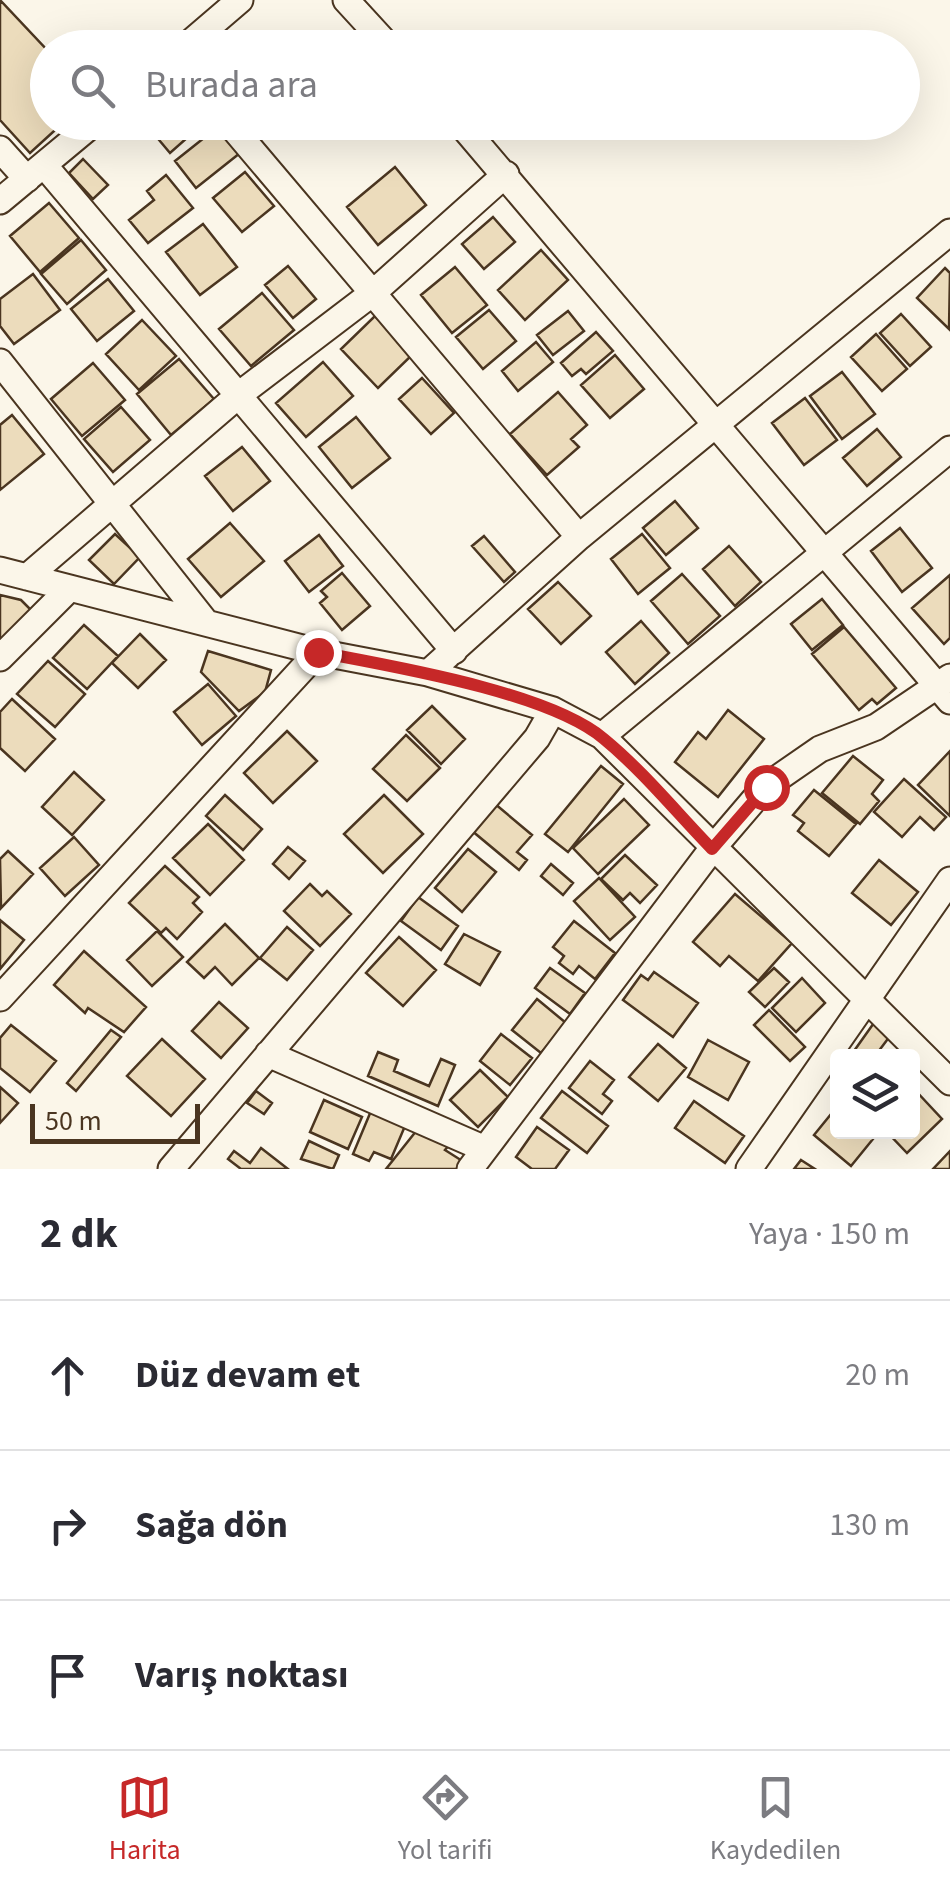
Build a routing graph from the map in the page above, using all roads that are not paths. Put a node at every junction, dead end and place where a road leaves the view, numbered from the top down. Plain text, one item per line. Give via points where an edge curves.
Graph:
1 (240, 0) edge
2 (346, 0) edge
3 (205, 30) edge
4 (374, 30) edge
5 (73, 140) edge
6 (243, 140) edge
7 (475, 140) edge
8 (0, 148) edge
9 (35, 172) junction
10 (506, 174) junction
11 (0, 200) edge
12 (950, 232) edge
13 (374, 292) junction
14 (0, 362) edge
15 (240, 394) junction
16 (717, 424) junction
17 (950, 449) edge
18 (112, 504) junction
19 (579, 537) junction
20 (828, 554) junction
21 (0, 570) edge
22 (27, 577) junction
23 (68, 589) junction
24 (204, 620) junction
25 (454, 651) junction
26 (318, 652) junction
27 (0, 658) edge
28 (428, 673) junction
29 (946, 688) edge
30 (554, 710) junction
31 (602, 736) junction
32 (712, 849) junction
33 (950, 880) edge
34 (0, 998) edge
35 (865, 1000) junction
36 (268, 1054) junction
37 (950, 1082) edge
38 (477, 1159) edge
39 (171, 1169) edge
40 (748, 1169) edge

1 - 3 street
2 - 4 street
5 - 9 street
6 - 13 street
7 - 10 street
8 - 9 street
9 - 11 street
9 - 15 street
10 - 13 street
10 - 16 street
12 - 16 street
13 - 15 street
13 - 19 street
14 - 18 street
15 - 18 street
15 - 25 street
16 - 19 street
16 - 20 street
17 - 20 street
18 - 22 street
18 - 24 street
19 - 25 street
20 - 29 street
20 - 31 street
21 - 22 street
22 - 23 street
23 - 24 street
23 - 27 street
24 - 26 street
25 - 28 street
26 - 28 street
26 - 34 street
28 - 30 street
29 - 32 street via 820,749 766,787
30 - 31 street
30 - 36 street via 538,738
31 - 32 street
32 - 35 street
32 - 38 street
33 - 35 street
35 - 37 street
35 - 40 street
36 - 38 street
36 - 39 street

